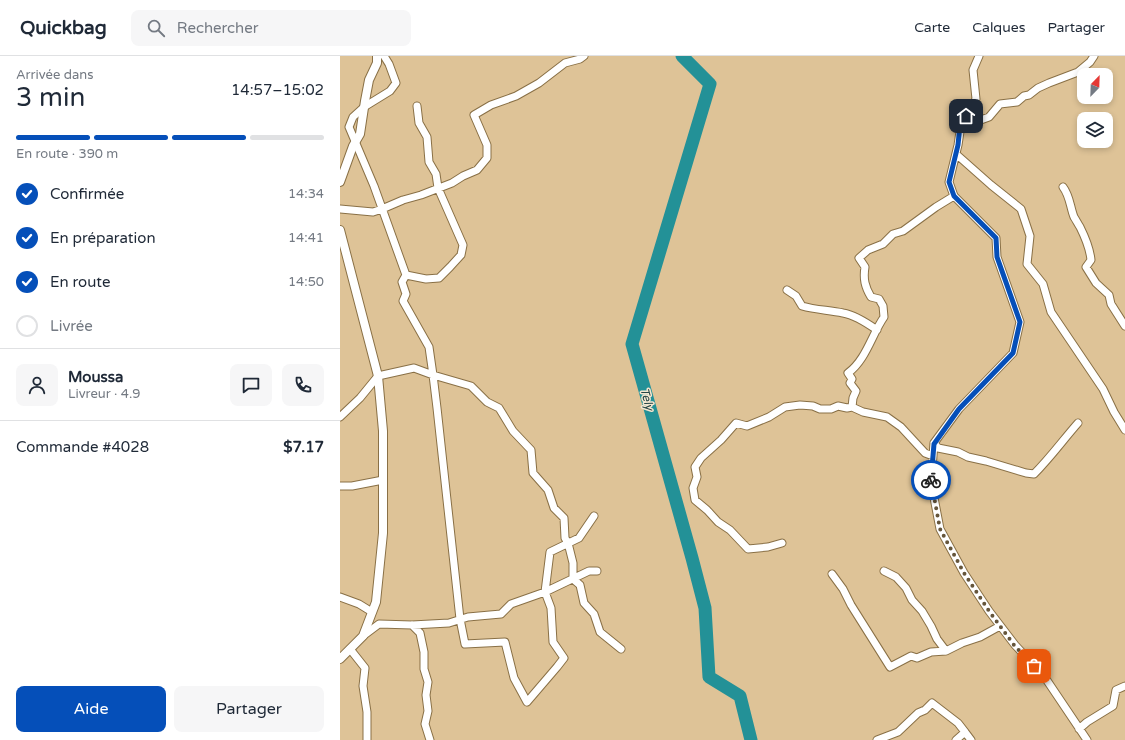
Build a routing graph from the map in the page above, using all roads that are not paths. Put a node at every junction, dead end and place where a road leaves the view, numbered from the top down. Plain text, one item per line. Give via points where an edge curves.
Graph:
1 (377, 56) edge
2 (384, 56) edge
3 (584, 56) edge
4 (979, 56) edge
5 (1094, 56) edge
6 (417, 106) dead end
7 (364, 107) junction
8 (966, 116) junction
9 (356, 141) junction
10 (956, 154) junction
11 (340, 182) edge
12 (1063, 187) dead end
13 (438, 188) junction
14 (954, 196) junction
15 (340, 209) edge
16 (382, 209) junction
17 (340, 230) edge
18 (406, 275) junction
19 (787, 290) dead end
20 (1125, 326) edge
21 (877, 330) junction
22 (433, 375) junction
23 (378, 376) junction
24 (852, 407) junction
25 (340, 418) edge
26 (1078, 423) dead end
27 (1125, 430) edge
28 (934, 444) junction
29 (933, 456) junction
30 (383, 480) junction
31 (340, 486) edge
32 (594, 516) dead end
33 (568, 543) junction
34 (782, 543) dead end
35 (597, 571) dead end
36 (884, 571) dead end
37 (832, 574) dead end
38 (573, 579) junction
39 (544, 592) junction
40 (340, 597) edge
41 (372, 612) junction
42 (460, 619) junction
43 (412, 625) junction
44 (1000, 626) junction
45 (363, 636) junction
46 (621, 649) dead end
47 (350, 650) junction
48 (946, 651) junction
49 (340, 659) edge
50 (1125, 686) edge
51 (1079, 729) junction
52 (965, 732) junction
53 (367, 740) edge
54 (430, 740) edge
55 (877, 740) edge
56 (956, 740) edge
57 (971, 740) edge
58 (1088, 740) edge

1 - 7 street
2 - 7 street via 396,83 390,91
3 - 13 street via 565,63 539,83 516,96 491,105 474,115 487,145 487,158 477,170
4 - 8 street via 973,70 976,98
5 - 8 street via 1078,72 1038,88 1017,102 1000,104 989,116 978,121
6 - 13 street via 420,123 427,137 429,162 436,174
7 - 9 street via 360,134
8 - 10 street via 960,125
9 - 11 street
9 - 16 street
10 - 14 street via 949,182
10 - 27 street via 1021,209 1030,236 1027,264 1043,284 1051,312 1103,389
12 - 20 street via 1090,252 1091,260 1086,267 1096,283 1109,294 1111,304
13 - 16 street
13 - 18 street via 462,245 461,255 439,278 426,279
14 - 21 street via 859,258 865,267 863,276 871,297 879,299 883,306 884,317
14 - 28 street via 996,238 997,257 1020,322 1013,353 959,409
15 - 16 street via 373,212
16 - 18 street
17 - 23 street
18 - 22 street via 402,282 406,294 403,301 429,347
19 - 21 street via 796,296 802,306 844,313
21 - 24 street via 855,368 848,373 852,379 850,383 856,391
22 - 23 street via 414,368
22 - 33 street via 471,386 487,402 499,408 513,431 531,450 533,473 548,490 554,508 564,518 565,538
22 - 42 street
23 - 25 street
23 - 30 street via 383,430
24 - 29 street via 887,417 901,427 925,453
24 - 34 street via 785,407 747,426 736,424 695,467 695,500 748,549
26 - 28 street via 1034,474 968,457 938,448
28 - 29 street
29 - 44 street via 931,482 940,529 964,573
30 - 31 street
30 - 41 street via 383,533 376,602
32 - 33 street via 579,538
33 - 38 street via 573,563
33 - 39 street via 550,552
35 - 38 street via 589,571
36 - 48 street via 906,588
37 - 48 street via 890,667 911,656 917,658 931,652
38 - 39 street
38 - 46 street via 580,585 584,603 594,614 600,632
39 - 42 street via 511,604 501,614
39 - 42 street via 551,608 553,642 564,658 527,702 514,678 506,642 464,644
40 - 41 street
41 - 45 street
42 - 43 street via 449,623
43 - 45 street via 379,624
43 - 54 street via 420,633 424,652 424,669 428,682 428,711 425,724
44 - 48 street
44 - 51 street via 1014,645 1044,676
45 - 47 street
47 - 49 street
47 - 53 street via 365,668 363,686 367,712
50 - 51 street via 1116,690 1113,706
51 - 58 street
52 - 55 street via 958,723 932,703 898,732
52 - 56 street
52 - 57 street

